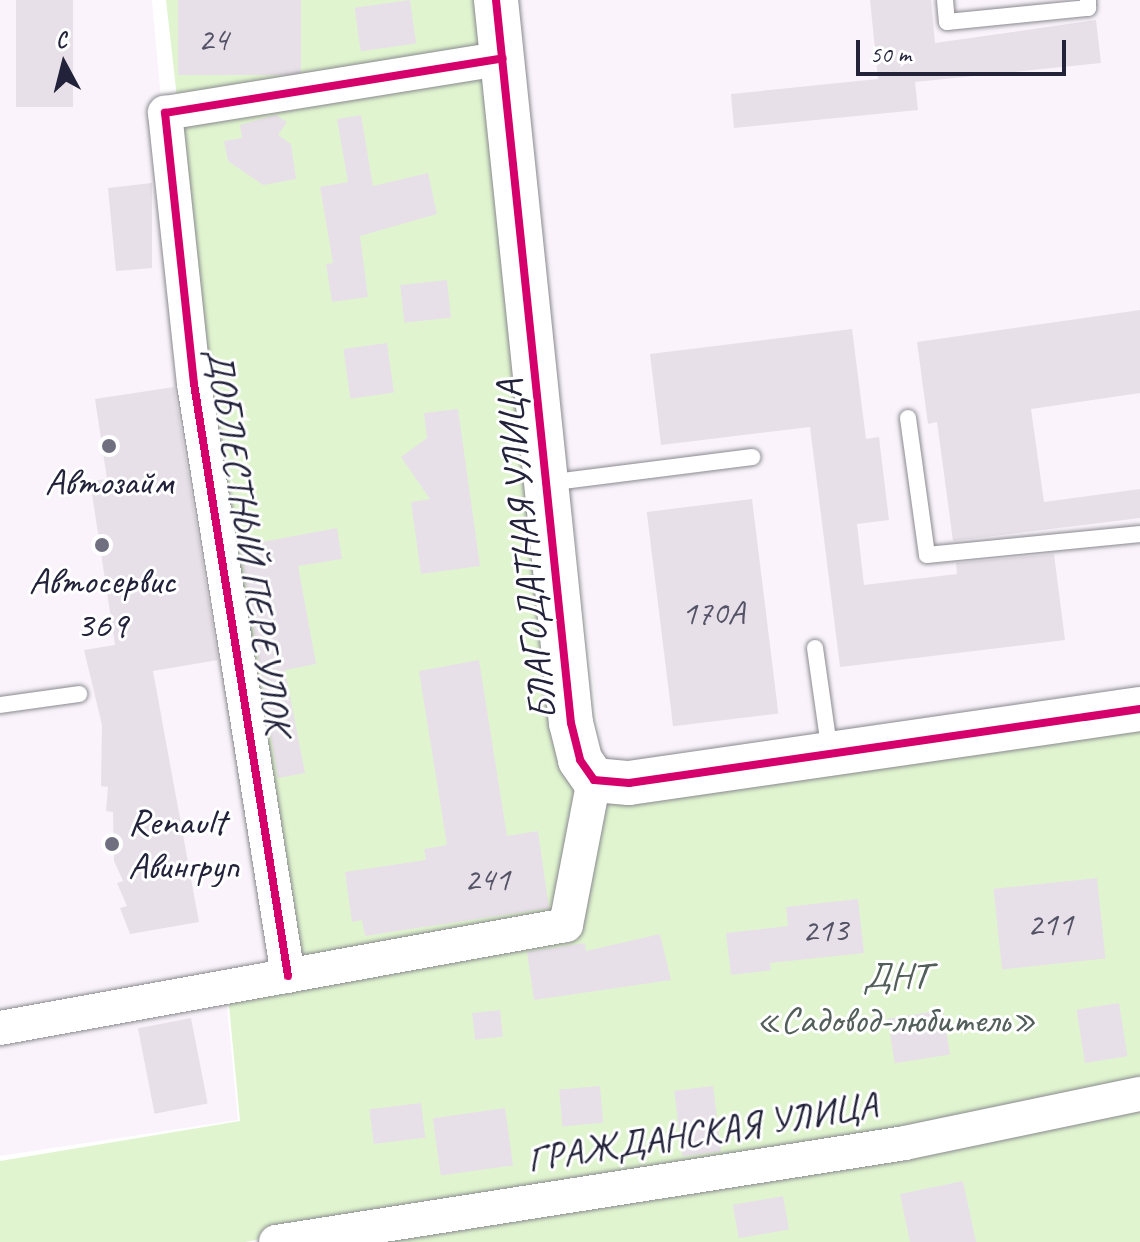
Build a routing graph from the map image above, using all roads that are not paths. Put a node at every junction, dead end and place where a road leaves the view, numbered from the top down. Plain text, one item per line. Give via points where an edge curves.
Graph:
1 (496, 0) edge
2 (945, 0) edge
3 (1088, 0) edge
4 (503, 58) junction
5 (908, 418) dead end
6 (752, 457) dead end
7 (547, 483) junction
8 (1140, 534) edge
9 (815, 648) dead end
10 (79, 694) dead end
11 (0, 705) edge
12 (1140, 709) edge
13 (830, 753) junction
14 (594, 780) junction
15 (288, 976) junction
16 (0, 1028) edge
17 (1140, 1094) edge
18 (276, 1242) edge

1 - 4 street, БЛАГОДАТНАЯ УЛИЦА
2 - 3 lane via 947,22 1088,8
4 - 7 street, БЛАГОДАТНАЯ УЛИЦА
4 - 15 street, ДОБЛЕСТНЫЙ ПЕРЕУЛОК via 165,113 194,384
5 - 8 lane via 927,555
6 - 7 lane
7 - 14 street, БЛАГОДАТНАЯ УЛИЦА via 571,723 580,760
9 - 13 lane
10 - 11 lane
12 - 13 street
13 - 14 street via 629,783
14 - 15 street via 566,925
15 - 16 street
17 - 18 street, ГРАЖДАНСКАЯ УЛИЦА via 905,1143

